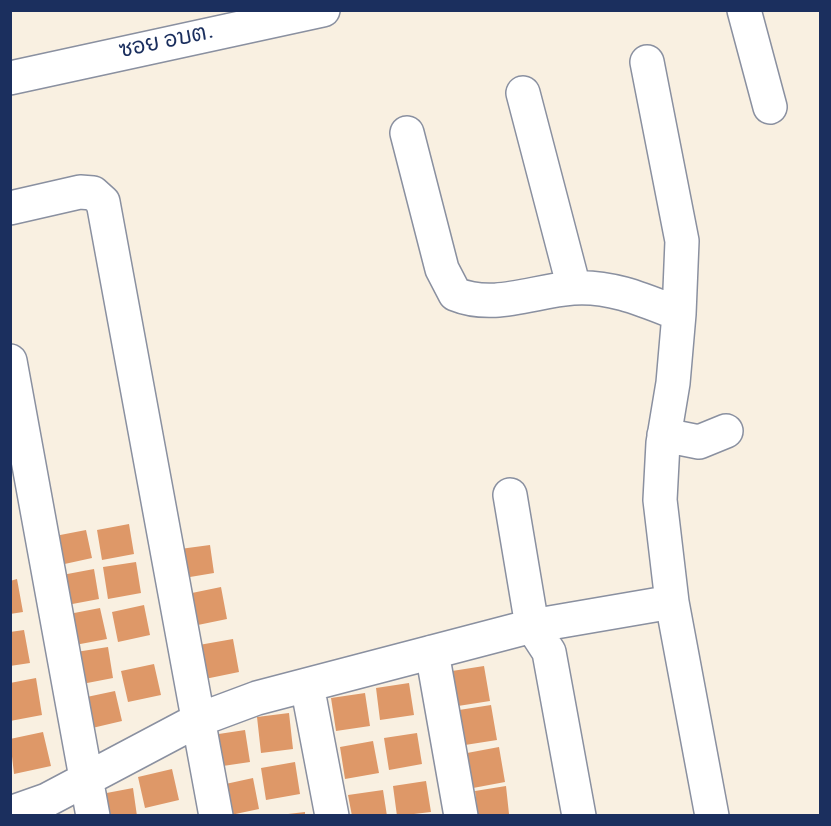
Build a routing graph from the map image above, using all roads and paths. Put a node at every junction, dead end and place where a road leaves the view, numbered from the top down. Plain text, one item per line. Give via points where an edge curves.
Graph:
1 (323, 10) edge
2 (744, 10) edge
3 (647, 62) dead end
4 (10, 78) edge
5 (523, 93) dead end
6 (770, 107) dead end
7 (407, 133) dead end
8 (10, 208) edge
9 (574, 288) junction
10 (679, 314) junction
11 (10, 361) edge
12 (726, 431) dead end
13 (664, 435) junction
14 (510, 495) dead end
15 (672, 602) junction
16 (532, 626) junction
17 (432, 652) junction
18 (307, 685) junction
19 (198, 720) junction
20 (87, 778) junction
21 (10, 813) edge
22 (93, 816) edge
23 (216, 816) edge
24 (332, 816) edge
25 (461, 816) edge
26 (579, 816) edge
27 (712, 816) edge

1 - 4 street, ซอย อบต.
2 - 6 street
3 - 10 street via 682,241
5 - 9 street
7 - 9 street via 442,269 455,294 492,301
8 - 19 street via 80,192 93,193 103,202
9 - 10 street via 623,294
10 - 13 street
11 - 20 street
12 - 13 street via 699,442
13 - 15 street via 660,500
14 - 16 street
15 - 16 street
15 - 27 street
16 - 17 street
16 - 26 street via 549,652
17 - 18 street
17 - 25 street
18 - 19 street
18 - 24 street
19 - 20 street
19 - 23 street
20 - 21 street via 47,800
20 - 22 street

